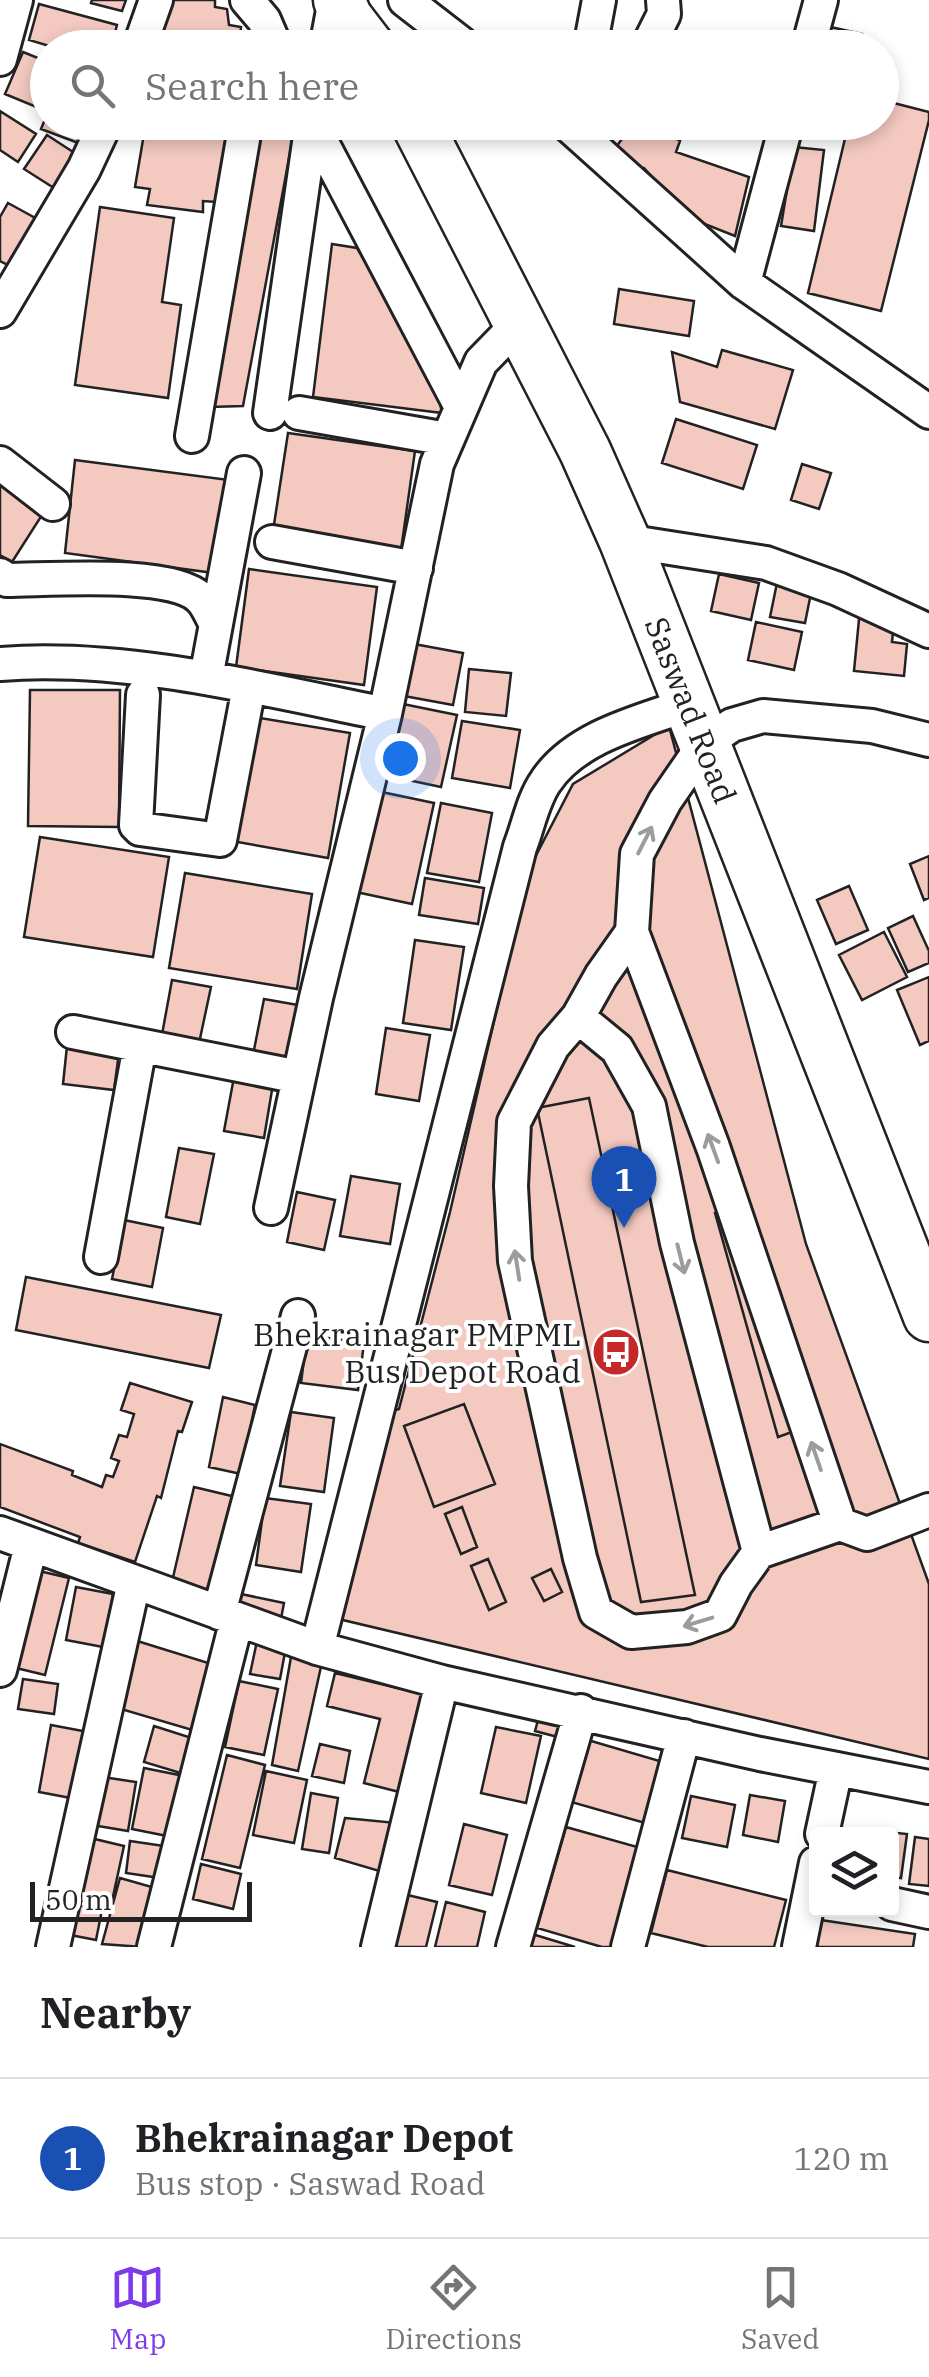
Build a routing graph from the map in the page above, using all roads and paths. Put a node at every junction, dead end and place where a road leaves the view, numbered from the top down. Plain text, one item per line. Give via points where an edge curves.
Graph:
1 (16, 0) edge
2 (156, 0) edge
3 (337, 0) edge
4 (382, 0) edge
5 (405, 0) edge
6 (599, 0) edge
7 (663, 0) edge
8 (821, 0) edge
9 (145, 30) edge
10 (330, 30) edge
11 (356, 30) edge
12 (390, 30) edge
13 (444, 30) edge
14 (593, 30) edge
15 (656, 30) edge
16 (813, 30) edge
17 (0, 59) edge
18 (98, 140) edge
19 (243, 140) edge
20 (310, 140) edge
21 (321, 140) edge
22 (430, 140) edge
23 (585, 140) edge
24 (781, 140) edge
25 (744, 283) junction
26 (0, 311) edge
27 (520, 322) junction
28 (460, 405) junction
29 (929, 412) edge
30 (192, 436) dead end
31 (446, 440) junction
32 (0, 463) edge
33 (244, 473) dead end
34 (53, 504) dead end
35 (624, 541) junction
36 (272, 542) dead end
37 (416, 568) junction
38 (0, 575) edge
39 (216, 624) junction
40 (929, 632) edge
41 (0, 664) edge
42 (206, 678) junction
43 (250, 686) junction
44 (143, 695) dead end
45 (386, 714) junction
46 (698, 723) junction
47 (929, 740) edge
48 (632, 932) junction
49 (578, 1017) junction
50 (74, 1032) dead end
51 (140, 1046) junction
52 (299, 1077) junction
53 (270, 1208) dead end
54 (101, 1257) dead end
55 (298, 1316) dead end
56 (929, 1316) edge
57 (929, 1510) edge
58 (840, 1524) junction
59 (16, 1539) edge
60 (759, 1552) junction
61 (134, 1582) junction
62 (228, 1616) junction
63 (317, 1648) junction
64 (0, 1670) edge
65 (442, 1682) junction
66 (581, 1712) junction
67 (684, 1736) junction
68 (836, 1769) junction
69 (929, 1788) edge
70 (824, 1827) edge
71 (809, 1898) edge
72 (899, 1906) edge
73 (929, 1912) edge
74 (53, 1947) edge
75 (154, 1947) edge
76 (378, 1947) edge
77 (513, 1947) edge
78 (628, 1947) edge
79 (799, 1947) edge

1 - 17 street
2 - 9 street
3 - 10 street
3 - 11 highway
4 - 12 highway
5 - 13 street
6 - 14 street
7 - 15 street
8 - 16 street
18 - 26 street
19 - 30 street
20 - 31 street via 285,413
21 - 28 street
22 - 27 highway, Saswad Road
23 - 25 street
24 - 25 street
25 - 29 street
27 - 28 street via 481,362
27 - 35 highway, Saswad Road
28 - 31 street
31 - 37 street
32 - 34 street
33 - 39 street
35 - 40 street via 766,563
35 - 46 highway, Saswad Road
36 - 37 street
37 - 45 street
38 - 39 street via 174,584 199,596
39 - 42 street
41 - 42 street via 47,660
42 - 43 street
43 - 44 street via 220,840 136,825
43 - 45 street
45 - 52 street
46 - 47 street via 763,716 872,726
48 -> 46 street via 637,854
46 - 56 highway, Saswad Road
46 - 63 street via 620,729 578,750 546,781 520,847
48 - 49 street
58 -> 48 street via 713,1147
49 -> 60 street via 618,1049 650,1106 677,1243
60 -> 49 street via 720,1615 687,1627 631,1632 596,1612 515,1261 511,1186 514,1122 552,1046
50 - 51 street
51 - 52 street
51 - 54 street
52 - 53 street
55 - 62 street
57 - 58 street via 867,1534
58 - 60 street
59 - 61 street
59 - 64 street
61 - 62 street
61 - 74 street
62 - 63 street
62 - 75 street
63 - 65 street
65 - 66 street
65 - 76 street
66 - 67 street
66 - 77 street
67 - 68 street
67 - 78 street
68 - 69 street
68 - 70 street
71 - 79 street
72 - 73 street

